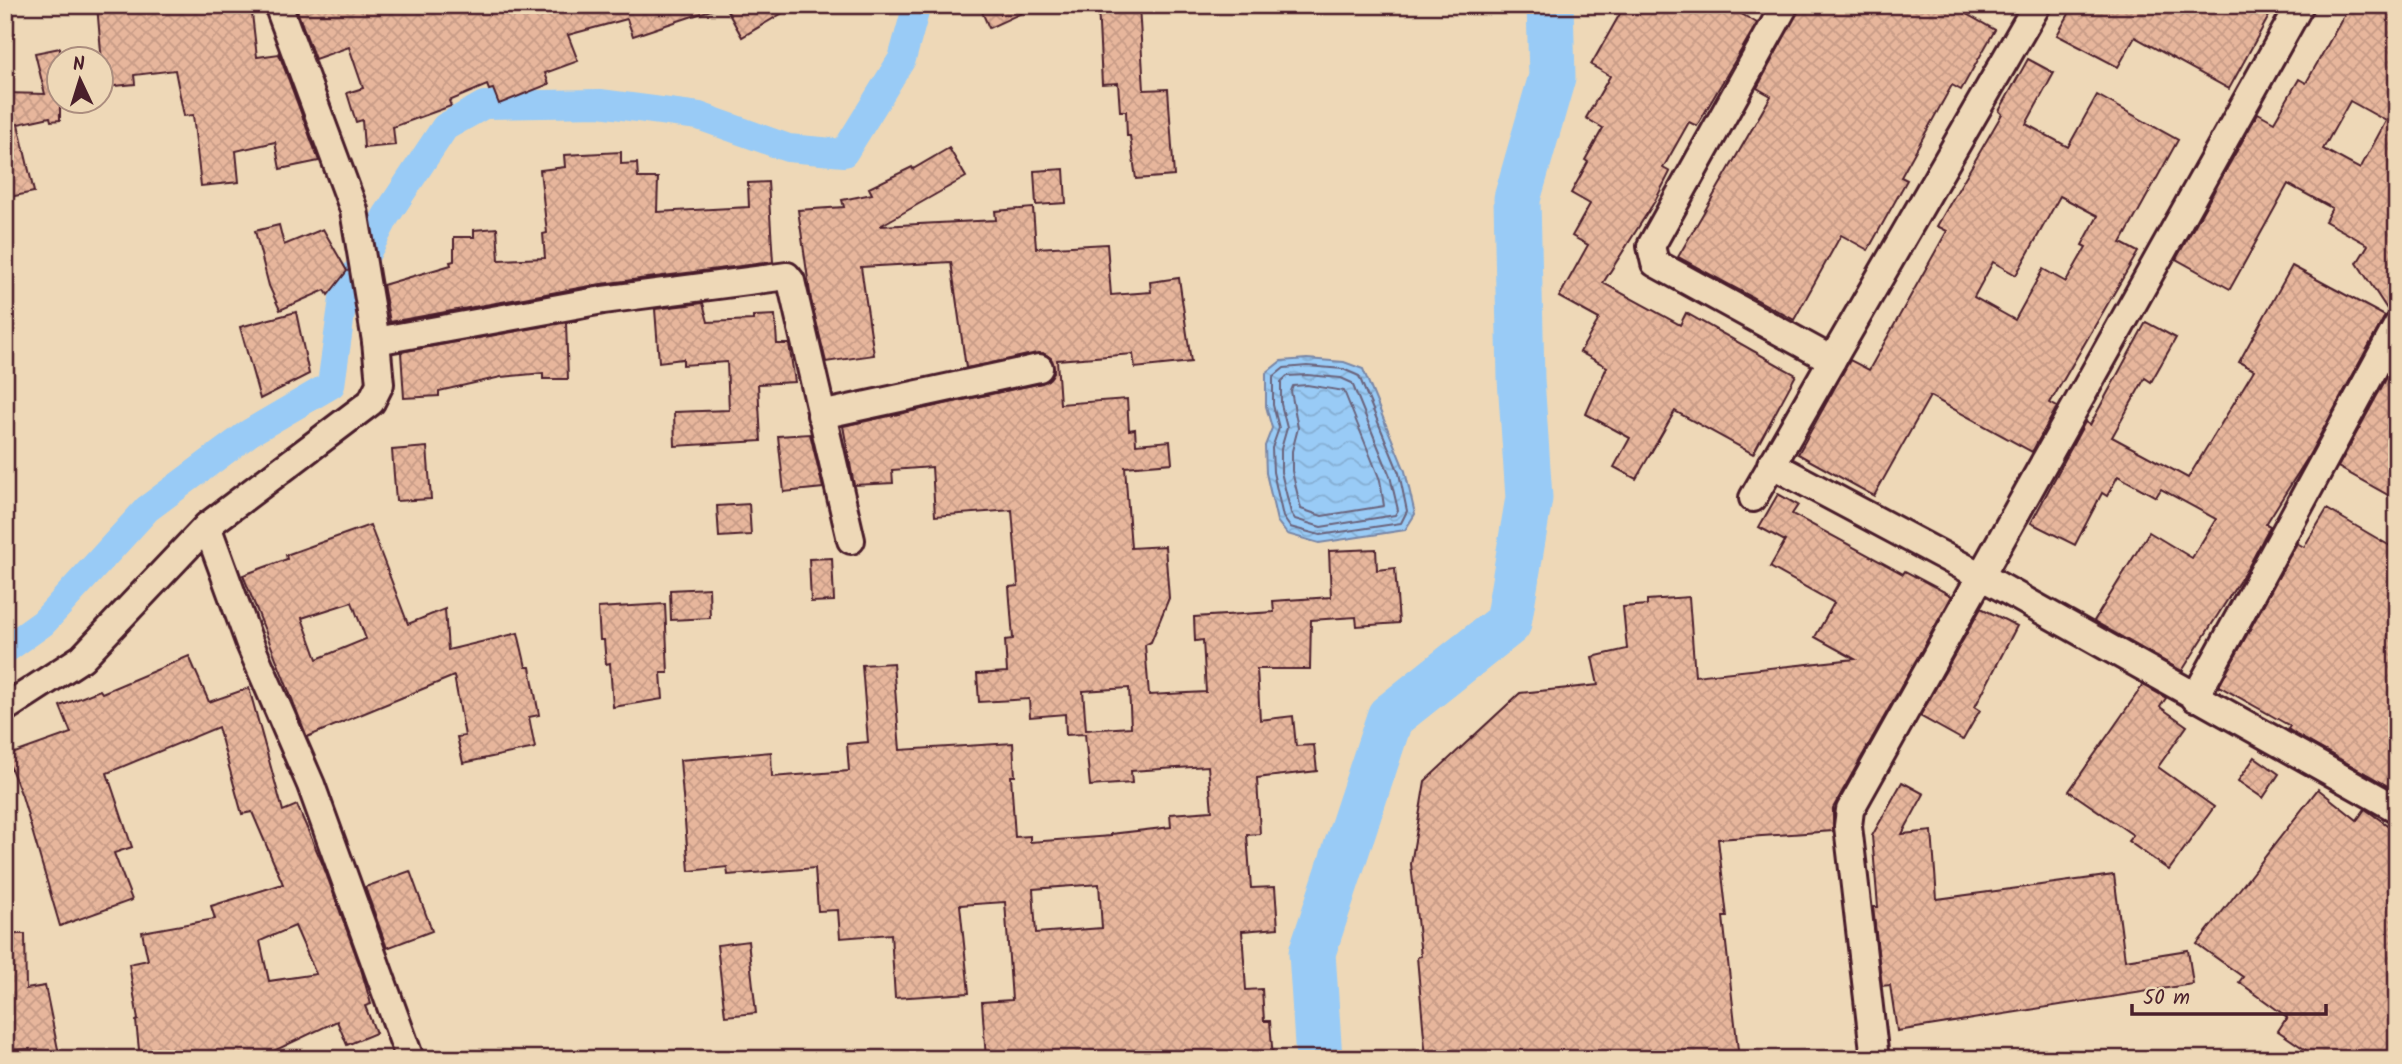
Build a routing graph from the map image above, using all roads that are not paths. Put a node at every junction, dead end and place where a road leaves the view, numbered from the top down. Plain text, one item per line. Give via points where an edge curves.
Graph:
1 (278, 5) edge
2 (1785, 5) edge
3 (2037, 5) edge
4 (2300, 5) edge
5 (2397, 326) edge
6 (376, 341) junction
7 (1832, 360) junction
8 (1039, 368) dead end
9 (821, 415) junction
10 (1771, 464) junction
11 (1753, 499) dead end
12 (207, 526) junction
13 (851, 540) dead end
14 (1981, 576) junction
15 (2195, 698) junction
16 (5, 708) edge
17 (2397, 810) edge
18 (410, 1059) edge
19 (1875, 1059) edge

1 - 6 street via 354,211
2 - 7 street via 1651,252 1655,262
3 - 7 street
4 - 14 street
5 - 15 street
6 - 9 street via 603,300 788,276
6 - 12 street via 380,384 370,402
7 - 10 street
8 - 9 street
9 - 13 street
10 - 11 street
10 - 14 street
12 - 16 street via 82,657
12 - 18 street via 250,644 311,785
14 - 15 street
14 - 19 street via 1848,818
15 - 17 street

